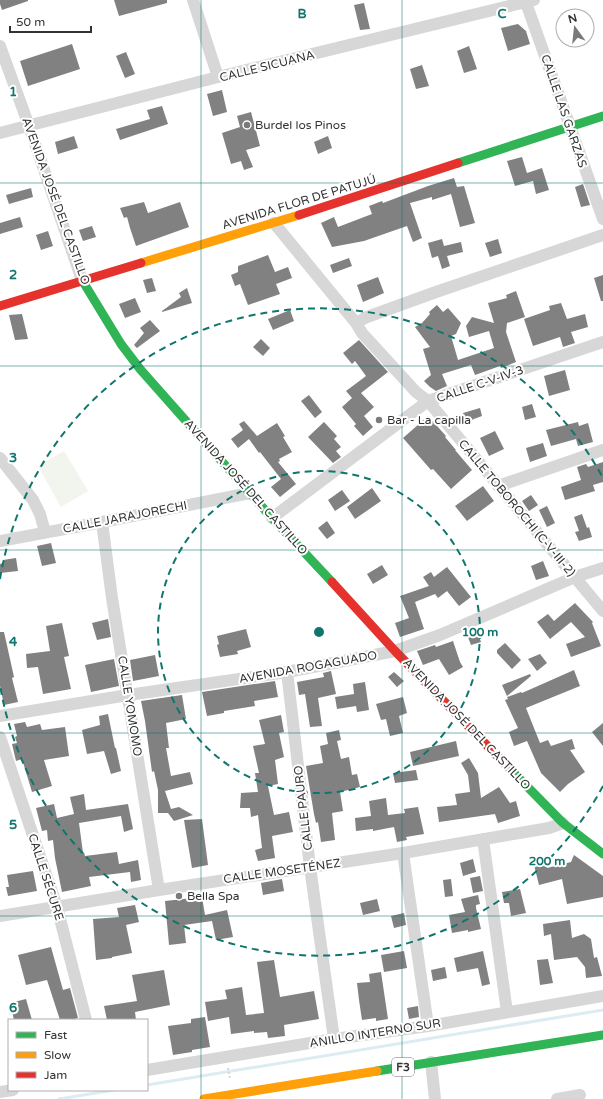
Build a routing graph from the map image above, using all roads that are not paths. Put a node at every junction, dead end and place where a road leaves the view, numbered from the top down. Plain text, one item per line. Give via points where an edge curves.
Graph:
1 (193, 0) edge
2 (529, 1) edge
3 (0, 46) edge
4 (218, 77) junction
5 (603, 116) edge
6 (29, 126) junction
7 (570, 127) junction
8 (0, 133) edge
9 (603, 219) edge
10 (274, 223) junction
11 (603, 235) edge
12 (82, 280) junction
13 (0, 306) edge
14 (356, 323) junction
15 (603, 342) edge
16 (428, 401) junction
17 (603, 450) edge
18 (0, 458) edge
19 (498, 486) junction
20 (250, 492) junction
21 (272, 518) junction
22 (102, 522) junction
23 (45, 532) junction
24 (0, 541) edge
25 (603, 568) edge
26 (575, 577) junction
27 (603, 611) edge
28 (396, 651) junction
29 (287, 672) junction
30 (128, 695) junction
31 (0, 716) edge
32 (0, 737) edge
33 (563, 823) junction
34 (482, 839) junction
35 (600, 849) edge
36 (403, 853) junction
37 (310, 867) junction
38 (159, 890) junction
39 (57, 907) junction
40 (0, 916) edge
41 (603, 996) edge
42 (507, 1012) junction
43 (86, 1019) edge
44 (428, 1026) junction
45 (603, 1035) edge
46 (334, 1039) junction
47 (431, 1062) junction
48 (148, 1070) edge
49 (580, 1095) dead end
50 (218, 1098) edge
51 (204, 1099) edge
52 (435, 1099) edge
53 (557, 1099) edge

1 - 4 street
2 - 4 street, CALLE SICUANA
2 - 7 street, CALLE LAS GARZAS
3 - 6 street, AVENIDA JOSÉ DEL CASTILLO
4 - 6 street, CALLE SICUANA
5 - 7 main road, AVENIDA FLOR DE PATUJÚ
6 - 8 street, CALLE SICUANA
6 - 12 street, AVENIDA JOSÉ DEL CASTILLO
7 - 9 street, CALLE LAS GARZAS
7 - 10 main road, AVENIDA FLOR DE PATUJÚ
10 - 12 main road, AVENIDA FLOR DE PATUJÚ
10 - 14 street, CALLE TOBOROCHI (C-V-III-2)
11 - 14 street via 436,292
12 - 13 main road, AVENIDA FLOR DE PATUJÚ
12 - 20 main road, AVENIDA JOSÉ DEL CASTILLO via 121,344 140,369
14 - 16 street, CALLE TOBOROCHI (C-V-III-2) via 362,333 416,392
15 - 16 street, CALLE C-V-IV-3
16 - 19 street, CALLE TOBOROCHI (C-V-III-2)
16 - 21 street, CALLE C-V-IV-3
17 - 19 street
18 - 23 street via 33,500
19 - 26 street, CALLE TOBOROCHI (C-V-III-2)
20 - 21 main road, AVENIDA JOSÉ DEL CASTILLO
20 - 22 street, CALLE JARAJORECHI
21 - 28 main road, AVENIDA JOSÉ DEL CASTILLO
22 - 23 street, CALLE JARAJORECHI
22 - 30 street, CALLE YOMOMO
23 - 24 street, CALLE JARAJORECHI
25 - 26 street, AVENIDA ROGAGUADO
26 - 27 street, CALLE TOBOROCHI (C-V-III-2)
26 - 28 street, AVENIDA ROGAGUADO via 440,635
28 - 29 street, AVENIDA ROGAGUADO
28 - 33 main road, AVENIDA JOSÉ DEL CASTILLO
29 - 30 street, AVENIDA ROGAGUADO
29 - 37 street, CALLE PAURO
30 - 31 street, AVENIDA ROGAGUADO
30 - 38 street, CALLE YOMOMO
32 - 39 street, CALLE SÉCURE
33 - 34 street, CALLE MOSETÉNEZ via 549,828
33 - 35 main road, AVENIDA JOSÉ DEL CASTILLO
34 - 36 street, CALLE MOSETÉNEZ
34 - 42 street
36 - 37 street, CALLE MOSETÉNEZ
36 - 44 street
37 - 38 street, CALLE MOSETÉNEZ
37 - 46 street, CALLE PAURO
38 - 39 street, CALLE MOSETÉNEZ
39 - 40 street, CALLE MOSETÉNEZ
39 - 43 street, CALLE SÉCURE
41 - 42 street, ANILLO INTERNO SUR
42 - 44 street, ANILLO INTERNO SUR
44 - 46 street, ANILLO INTERNO SUR
45 - 47 main road, F3
46 - 48 street, ANILLO INTERNO SUR
47 - 50 main road, F3
47 - 52 street
49 - 53 street
50 - 51 main road, F3

